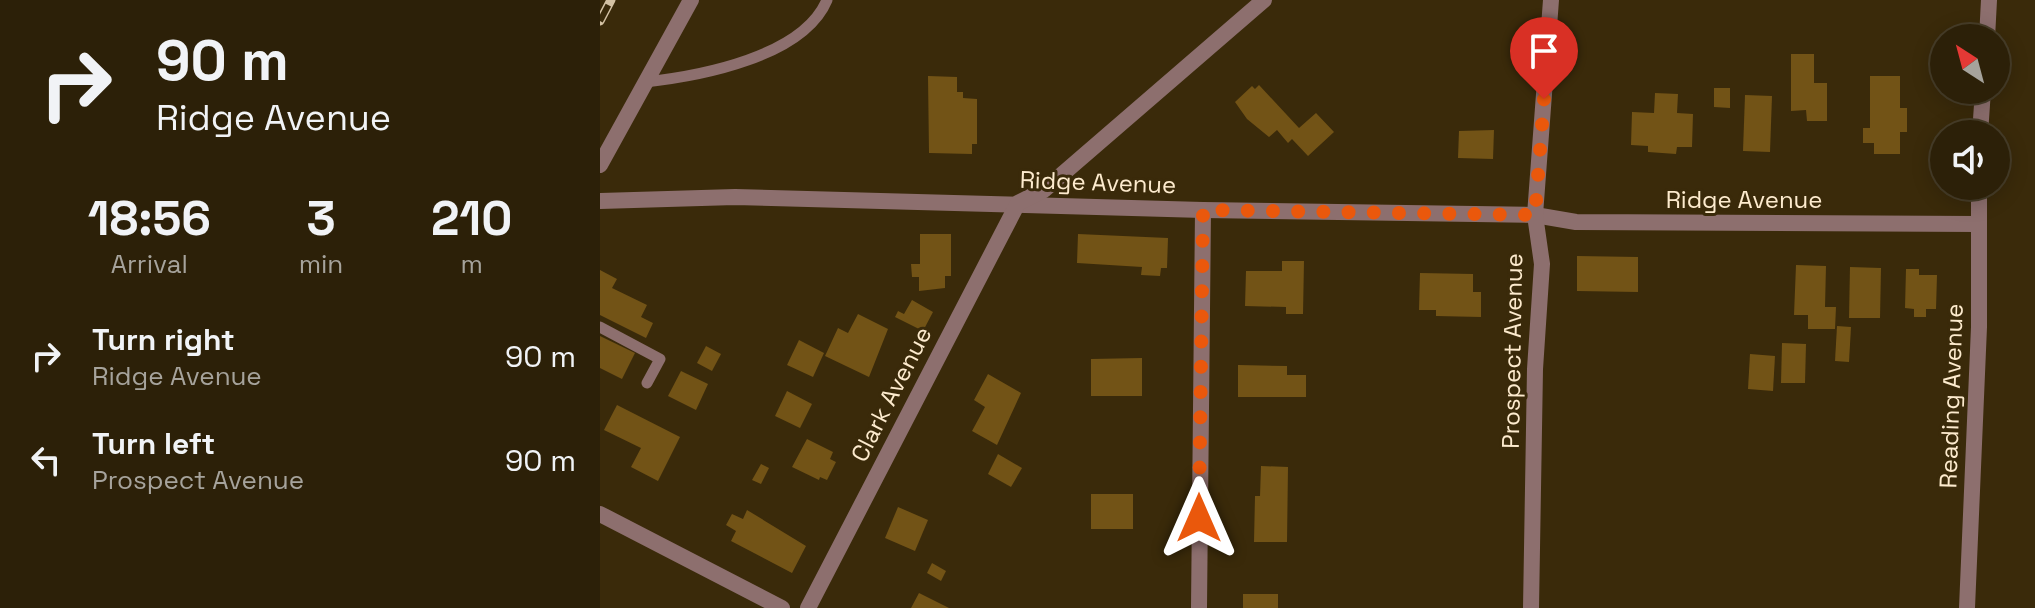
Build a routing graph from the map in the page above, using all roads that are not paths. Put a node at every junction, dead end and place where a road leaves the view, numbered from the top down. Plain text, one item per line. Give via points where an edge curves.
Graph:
1 (691, 0) edge
2 (827, 0) edge
3 (1264, 0) edge
4 (1551, 0) edge
5 (1989, 0) edge
6 (1988, 24) edge
7 (645, 82) junction
8 (600, 165) edge
9 (1978, 200) edge
10 (600, 201) edge
11 (1018, 203) junction
12 (1203, 210) junction
13 (1535, 215) junction
14 (1977, 224) junction
15 (600, 327) edge
16 (647, 383) dead end
17 (600, 514) edge
18 (782, 608) edge
19 (808, 608) edge
20 (1199, 608) edge
21 (1531, 608) edge
22 (1967, 608) edge

1 - 7 street
2 - 7 lane via 797,36 738,63 698,76
3 - 11 street via 1044,190
4 - 13 street, Prospect Avenue
5 - 6 street
7 - 8 street
9 - 14 street, Reading Avenue
10 - 11 street, Ridge Avenue via 735,197
11 - 12 street, Ridge Avenue
11 - 19 street, Clark Avenue
12 - 13 street, Ridge Avenue
12 - 20 street
13 - 14 street, Ridge Avenue via 1576,222
13 - 21 street, Prospect Avenue via 1542,264
14 - 22 street, Reading Avenue via 1978,358
15 - 16 lane via 660,359
17 - 18 street

